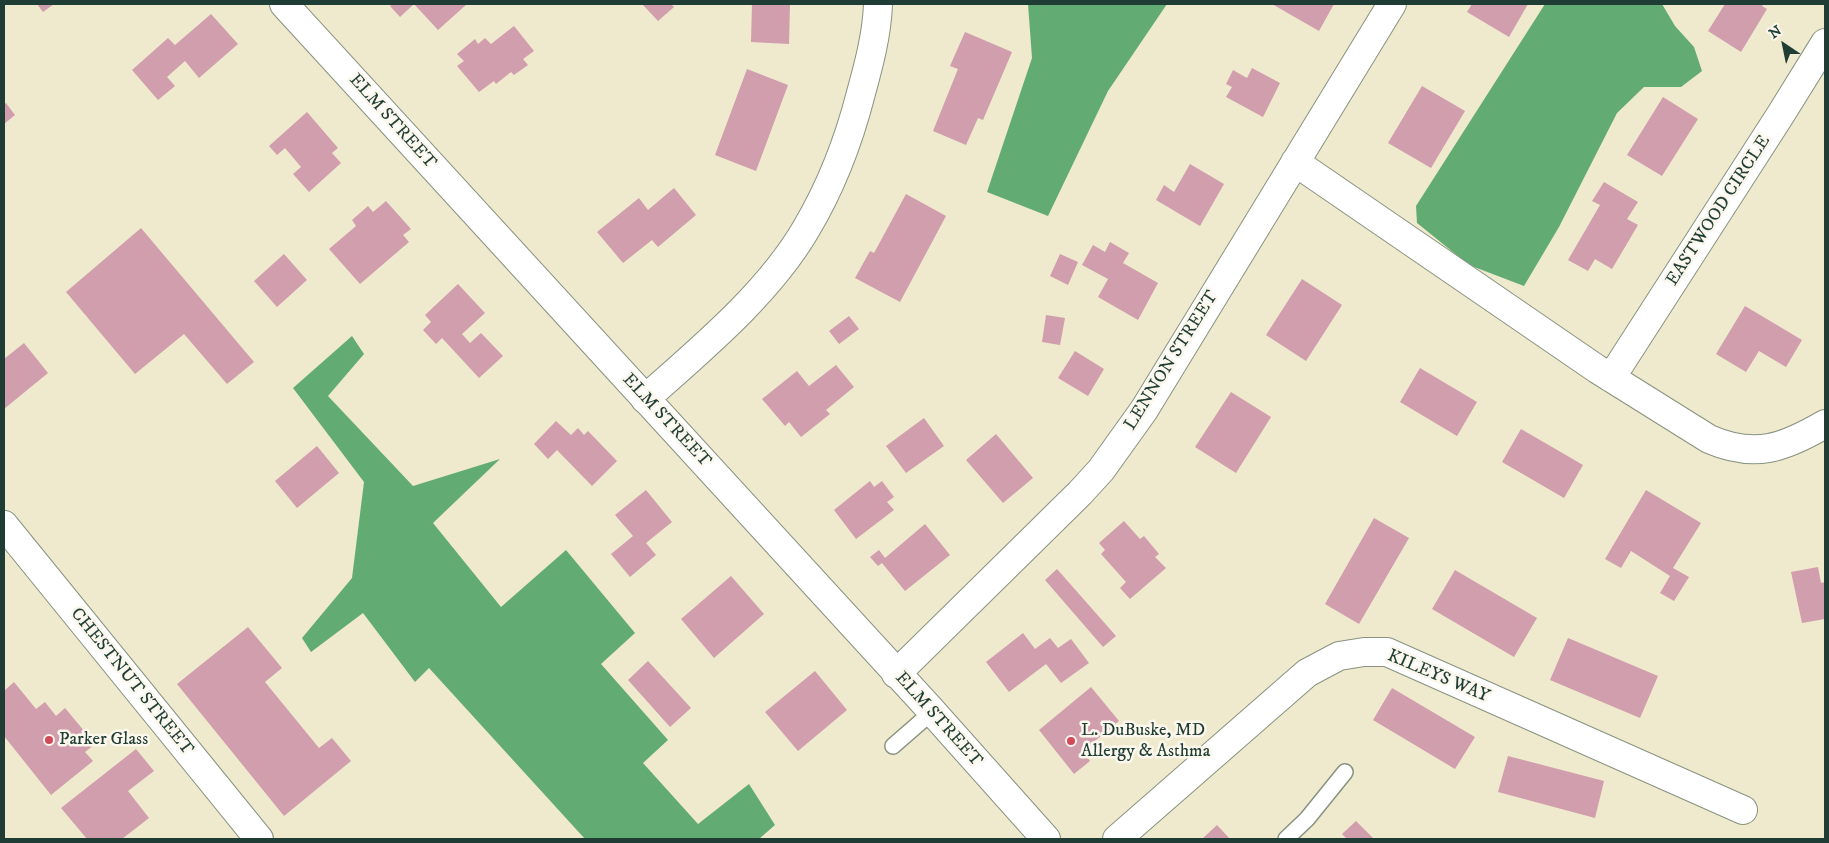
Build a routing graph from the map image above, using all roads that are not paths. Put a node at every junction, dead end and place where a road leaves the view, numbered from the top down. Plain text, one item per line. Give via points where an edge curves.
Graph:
1 (284, 4) edge
2 (878, 4) edge
3 (1392, 4) edge
4 (1825, 42) edge
5 (1294, 162) junction
6 (1611, 378) junction
7 (645, 399) junction
8 (1825, 424) edge
9 (4, 525) edge
10 (896, 674) junction
11 (932, 712) junction
12 (893, 746) dead end
13 (1345, 772) dead end
14 (1743, 810) dead end
15 (259, 839) edge
16 (1046, 839) edge
17 (1117, 839) edge
18 (1286, 839) edge

1 - 7 street, ELM STREET
2 - 7 street via 869,63 856,115 826,194 806,230 785,260 736,316
3 - 5 street, LENNON STREET
4 - 6 street, EASTWOOD CIRCLE
5 - 6 street
5 - 10 street, LENNON STREET via 1144,410 1101,470
6 - 8 street via 1709,439 1726,446 1759,450 1775,447 1793,442
7 - 10 street, ELM STREET
9 - 15 street, CHESTNUT STREET
10 - 11 street, ELM STREET
11 - 12 lane
11 - 16 street, ELM STREET
13 - 18 lane via 1307,819
14 - 17 street, KILEYS WAY via 1387,652 1364,652 1339,656 1308,673

